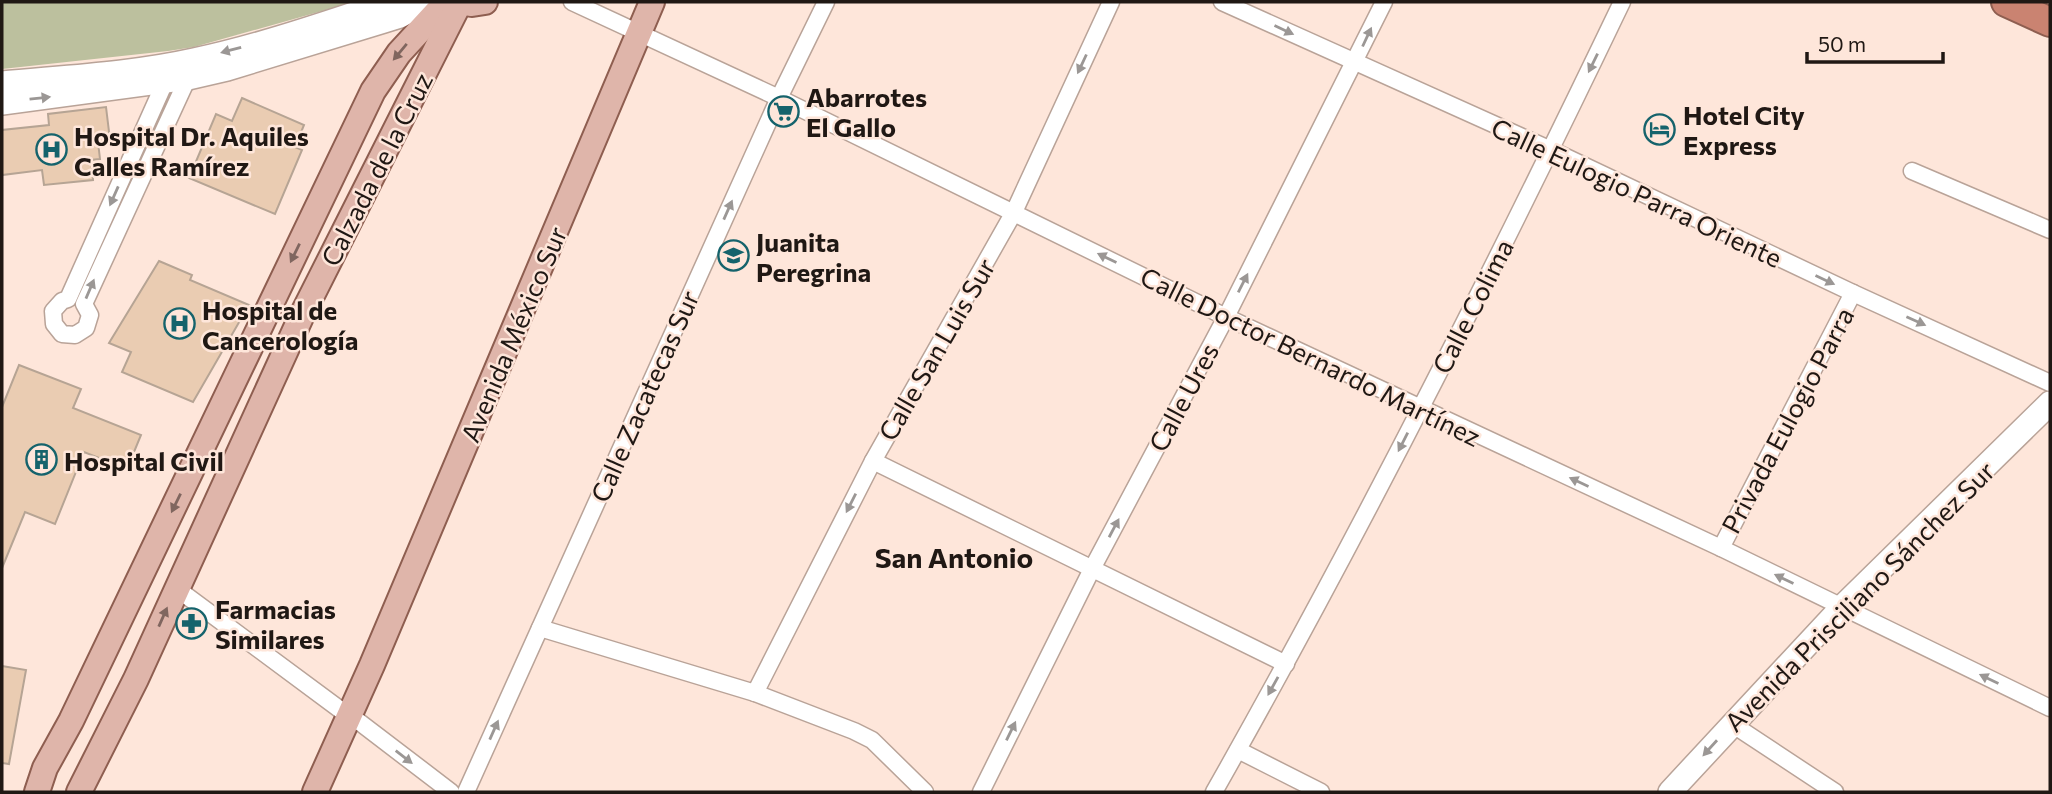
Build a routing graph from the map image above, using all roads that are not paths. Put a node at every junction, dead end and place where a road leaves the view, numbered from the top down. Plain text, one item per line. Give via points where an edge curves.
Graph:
1 (390, 2) edge
2 (425, 2) edge
3 (446, 2) edge
4 (459, 2) edge
5 (485, 2) edge
6 (572, 2) edge
7 (652, 2) edge
8 (826, 2) edge
9 (1111, 2) edge
10 (1223, 2) edge
11 (1384, 2) edge
12 (1622, 2) edge
13 (2006, 2) edge
14 (2050, 22) edge
15 (639, 34) junction
16 (1355, 63) junction
17 (192, 69) junction
18 (164, 74) junction
19 (2, 83) edge
20 (779, 98) junction
21 (2, 103) edge
22 (1551, 150) junction
23 (1912, 171) dead end
24 (1014, 212) junction
25 (2050, 230) edge
26 (101, 244) junction
27 (1853, 293) junction
28 (1226, 317) junction
29 (2050, 383) edge
30 (228, 394) junction
31 (2050, 403) edge
32 (260, 405) junction
33 (1419, 409) junction
34 (873, 461) junction
35 (1721, 548) junction
36 (1093, 567) junction
37 (176, 588) junction
38 (1842, 607) junction
39 (540, 628) junction
40 (1286, 664) junction
41 (372, 665) junction
42 (136, 679) junction
43 (755, 692) junction
44 (2050, 708) edge
45 (350, 716) junction
46 (71, 721) junction
47 (1732, 724) junction
48 (1238, 750) junction
49 (37, 792) edge
50 (47, 792) edge
51 (79, 792) edge
52 (96, 792) edge
53 (304, 792) edge
54 (315, 792) edge
55 (328, 792) edge
56 (450, 792) edge
57 (466, 792) edge
58 (925, 792) edge
59 (981, 792) edge
60 (1214, 792) edge
61 (1321, 792) edge
62 (1670, 792) edge
63 (1835, 792) edge

1 -> 17 main road
2 - 17 main road via 384,21
3 -> 30 main road, Calzada de la Cruz via 399,52 373,91
4 - 5 main road
4 - 32 main road, Calzada de la Cruz
6 - 15 street, Calle Doctor Bernardo Martínez
7 - 15 main road, Avenida México Sur
8 - 20 street, Calle Zacatecas Sur
9 -> 24 street, Calle San Luis Sur
10 -> 16 street, Calle Eulogio Parra Oriente
16 -> 11 street, Calle Ures
12 -> 22 street, Calle Colima
13 - 14 highway
15 - 20 street, Calle Doctor Bernardo Martínez
15 - 41 main road, Avenida México Sur
16 - 22 street, Calle Eulogio Parra Oriente
28 -> 16 street, Calle Ures
17 - 18 main road
17 - 26 street
18 - 19 main road
21 -> 18 main road
18 -> 26 street
20 - 24 street, Calle Doctor Bernardo Martínez
39 -> 20 street, Calle Zacatecas Sur
22 -> 27 street, Calle Eulogio Parra Oriente
22 - 33 street, Calle Colima
23 - 25 street
28 -> 24 street, Calle Doctor Bernardo Martínez
24 - 34 street, Calle San Luis Sur
26 -> 26 street via 68,299 53,311 54,324 62,334 75,335 86,328 90,316 84,304
27 -> 29 street, Calle Eulogio Parra Oriente
27 - 35 street, Privada Eulogio Parra
28 - 33 street, Calle Doctor Bernardo Martínez
36 -> 28 street, Calle Ures
30 - 32 main road
30 -> 46 main road, Calzada de la Cruz
31 - 38 main road, Avenida Prisciliano Sánchez Sur
32 - 37 main road, Calzada de la Cruz
35 -> 33 street, Calle Doctor Bernardo Martínez
33 -> 40 street, Calle Colima
34 - 36 street
34 -> 43 street, Calle San Luis Sur
38 -> 35 street, Calle Doctor Bernardo Martínez
36 - 40 street
59 -> 36 street, Calle Ures
42 -> 37 main road, Calzada de la Cruz
37 - 45 street
44 -> 38 street, Calle Doctor Bernardo Martínez
38 - 47 main road, Avenida Prisciliano Sánchez Sur
39 - 43 street
57 -> 39 street, Calle Zacatecas Sur
40 -> 48 street, Calle Colima
41 - 45 main road, Avenida México Sur
41 - 54 main road
42 - 51 main road, Calzada de la Cruz
42 - 52 main road
43 - 58 street via 872,740
45 - 53 main road, Avenida México Sur
45 - 55 main road, Avenida México Sur
45 -> 56 street
46 - 49 main road
46 - 50 main road
47 -> 62 main road, Avenida Prisciliano Sánchez Sur
47 - 63 street
48 - 60 street, Calle Colima
48 - 61 street

